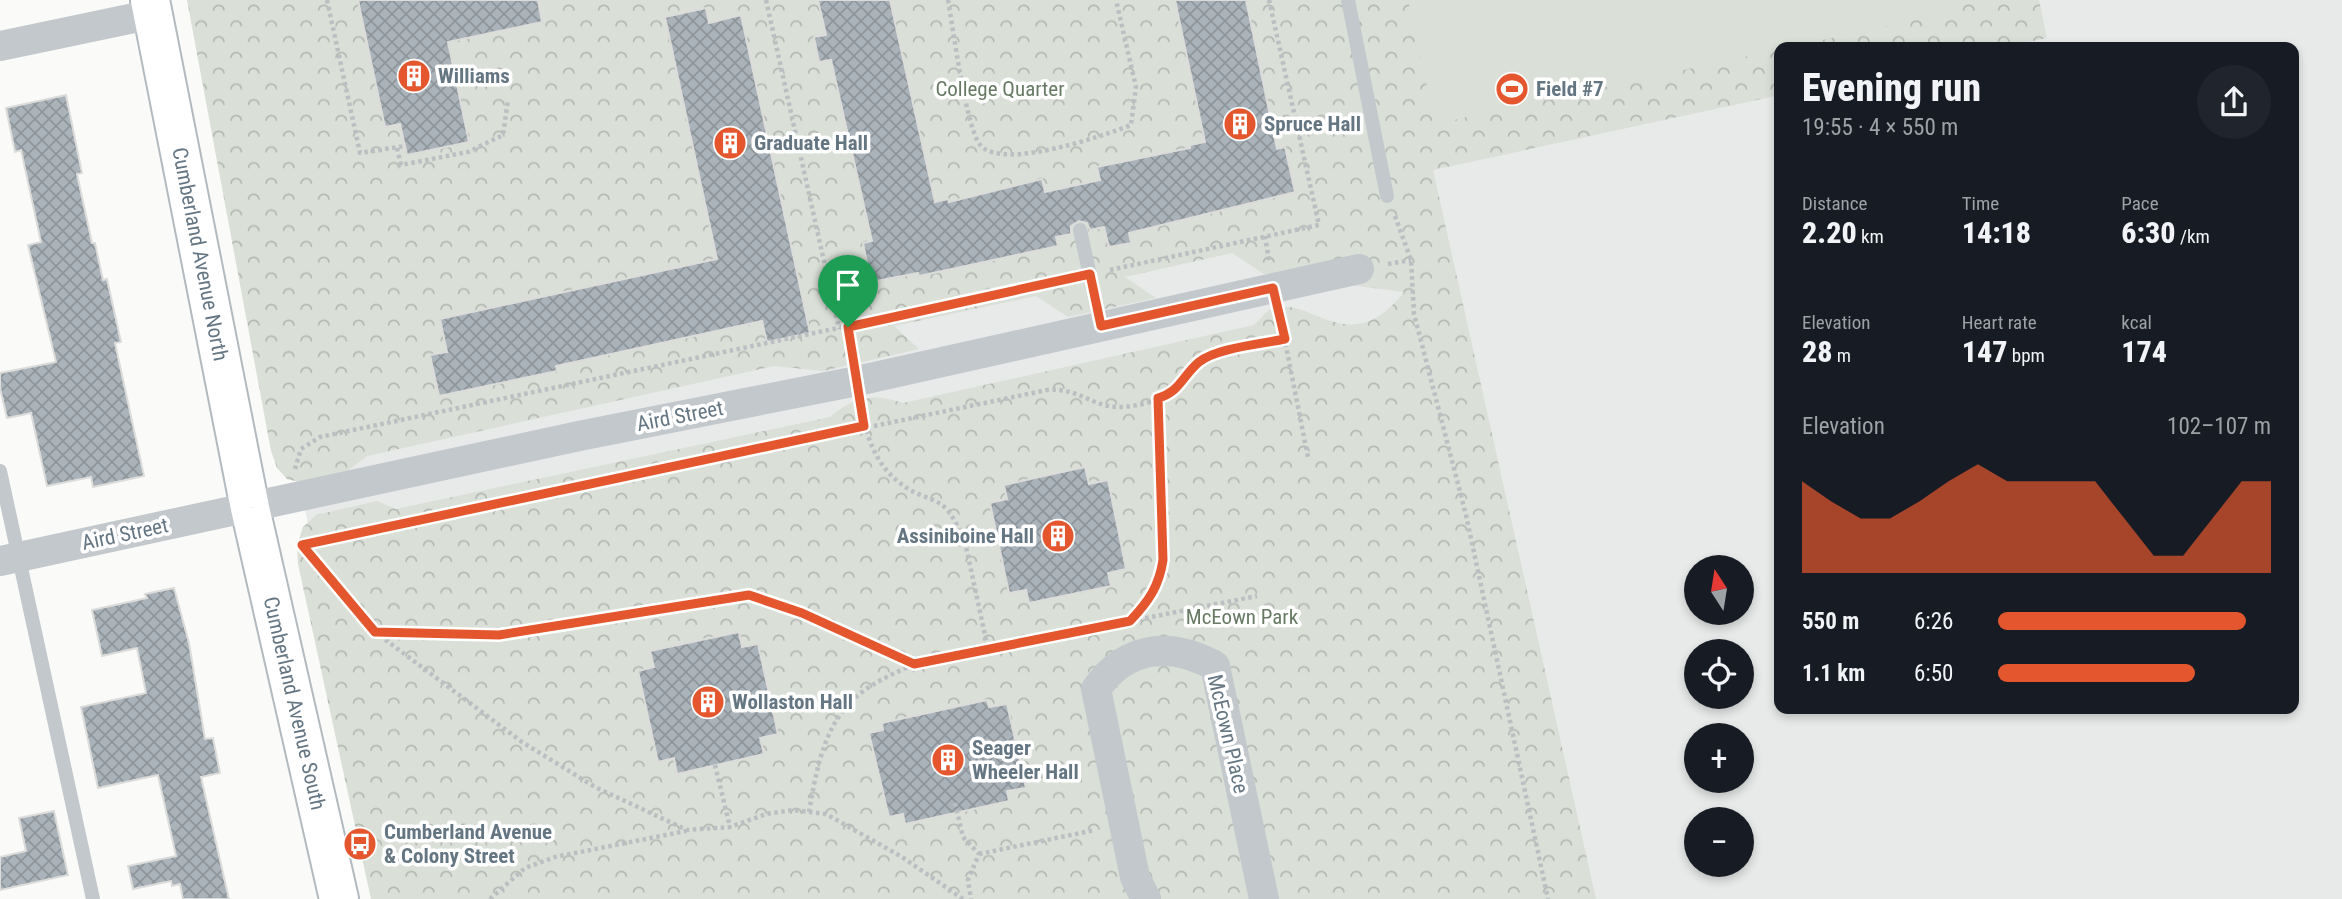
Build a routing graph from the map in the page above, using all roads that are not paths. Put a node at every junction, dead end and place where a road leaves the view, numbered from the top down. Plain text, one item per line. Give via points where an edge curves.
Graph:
1 (1348, 0) edge
2 (152, 7) edge
3 (0, 46) edge
4 (1387, 196) road end
5 (1080, 230) dead end
6 (1359, 269) dead end
7 (1101, 326) junction
8 (0, 471) edge
9 (250, 508) junction
10 (9, 559) edge
11 (93, 899) edge
12 (339, 899) edge
13 (1146, 899) edge
14 (1264, 899) edge

1 - 4 lane
2 - 3 street
2 - 9 main road, Cumberland Avenue North
5 - 7 lane
6 - 7 street, Aird Street
7 - 9 street, Aird Street
8 - 10 lane
9 - 10 street, Aird Street
9 - 12 main road, Cumberland Avenue South
10 - 11 lane
13 - 14 street, McEown Place via 1135,877 1096,689 1113,668 1136,654 1171,650 1214,666

